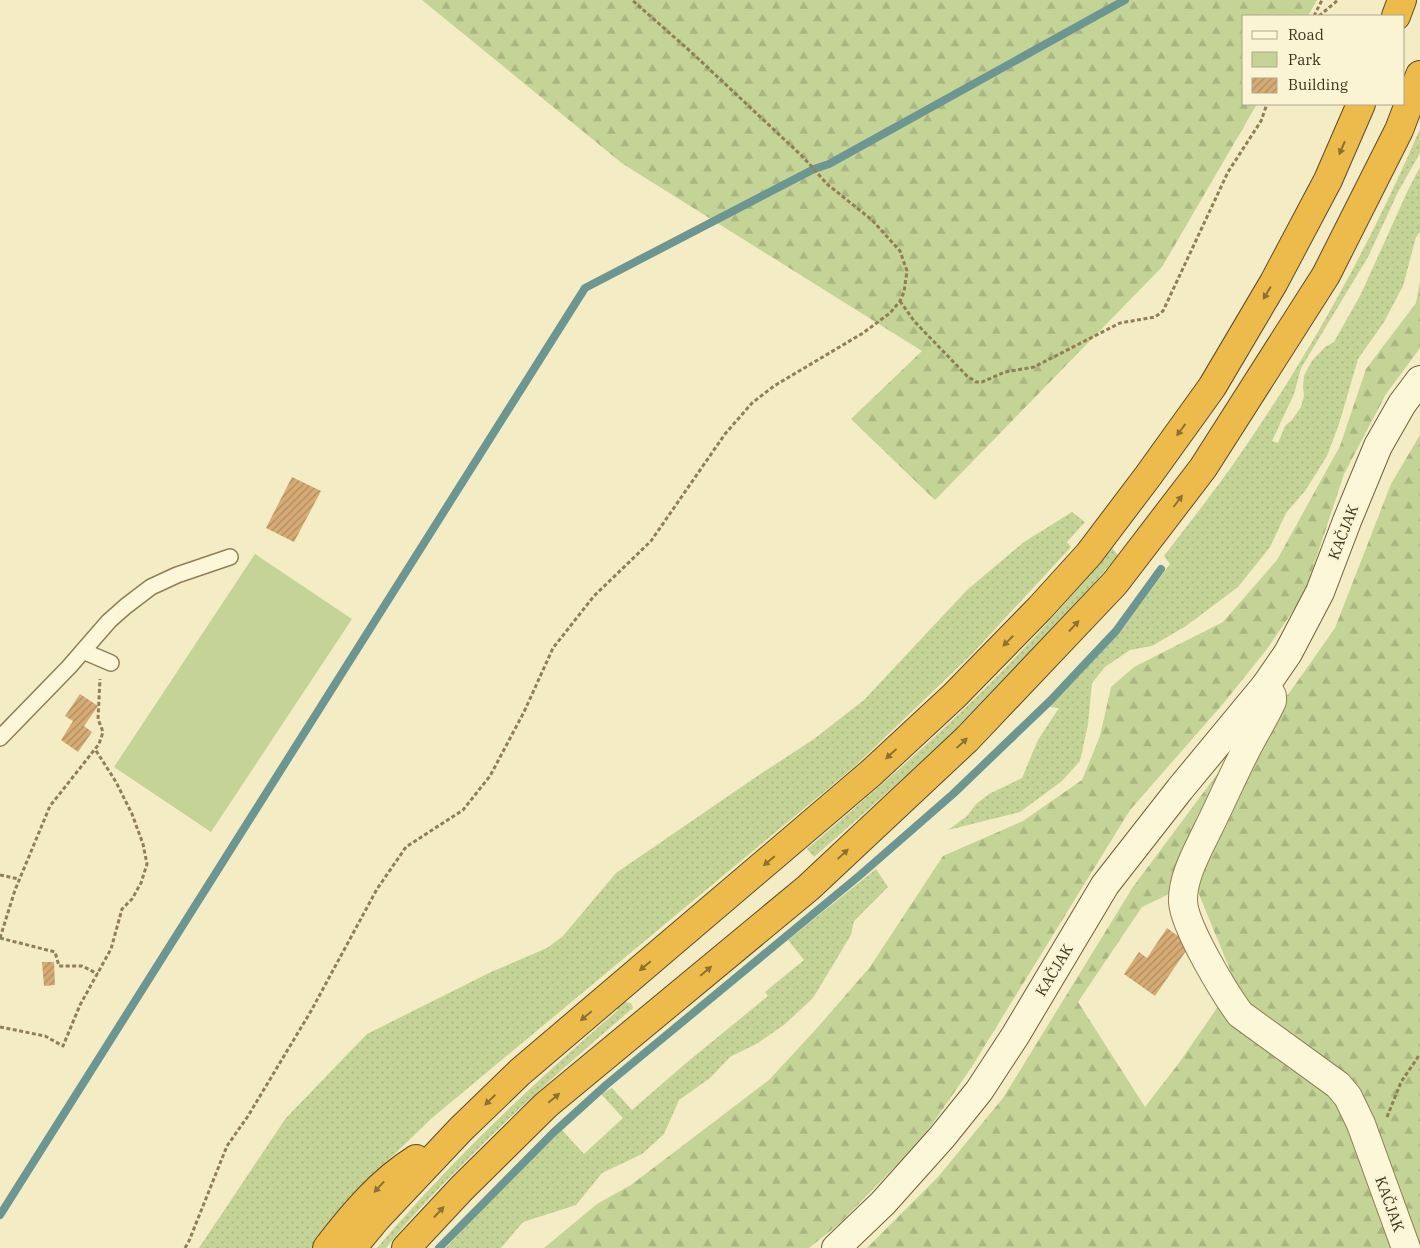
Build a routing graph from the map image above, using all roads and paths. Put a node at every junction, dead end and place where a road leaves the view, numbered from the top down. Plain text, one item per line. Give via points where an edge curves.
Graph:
1 (632, 0) edge
2 (1322, 0) edge
3 (1338, 0) edge
4 (1402, 0) edge
5 (1314, 15) edge
6 (1320, 15) edge
7 (1396, 15) edge
8 (1420, 75) edge
9 (1268, 105) edge
10 (1361, 105) edge
11 (900, 301) junction
12 (1420, 380) edge
13 (230, 557) dead end
14 (83, 651) junction
15 (106, 661) joint
16 (1266, 685) junction
17 (0, 738) edge
18 (95, 748) junction
19 (0, 875) edge
20 (19, 879) junction
21 (0, 938) edge
22 (98, 974) junction
23 (0, 1027) edge
24 (1420, 1054) edge
25 (1386, 1118) dead end
26 (460, 1128) junction
27 (185, 1248) edge
28 (327, 1248) edge
29 (352, 1248) edge
30 (406, 1248) edge
31 (836, 1248) edge
32 (1406, 1248) edge

1 - 11 path via 803,156 827,184 872,220 900,251 907,271
2 - 5 path
3 - 6 path
4 - 7 highway
30 -> 8 highway via 546,1105 808,888 967,739 1115,582 1203,468 1326,275 1399,130
9 - 11 path via 1261,122 1228,172 1163,311 1155,317 1120,323 1034,367 976,382 914,321
10 -> 26 highway via 1328,180 1274,282 1212,387 1089,554 974,675 872,773 520,1072
11 - 27 path via 890,313 863,333 774,386 752,403 726,434 651,541 594,596 553,648 490,776 463,810 406,847 378,889 311,1011 227,1146
12 - 16 main road, KAČJAK via 1378,446 1320,592 1288,653
13 - 14 lane via 151,587 109,621
14 - 15 lane
14 - 17 lane
15 - 18 path via 98,719 103,732
16 - 31 main road, KAČJAK via 1105,885 979,1091 883,1204
16 - 32 main road, KAČJAK via 1272,701 1195,857 1183,903 1199,945 1240,1014 1338,1085 1348,1097
18 - 20 path via 50,806
18 - 22 path via 132,814 147,864 132,899 122,909 111,949
19 - 20 path
20 - 21 path
21 - 22 path via 56,952 59,966 82,966
22 - 23 path via 62,1046 45,1036
24 - 25 path via 1400,1082
26 -> 28 highway via 383,1182
26 - 29 highway

